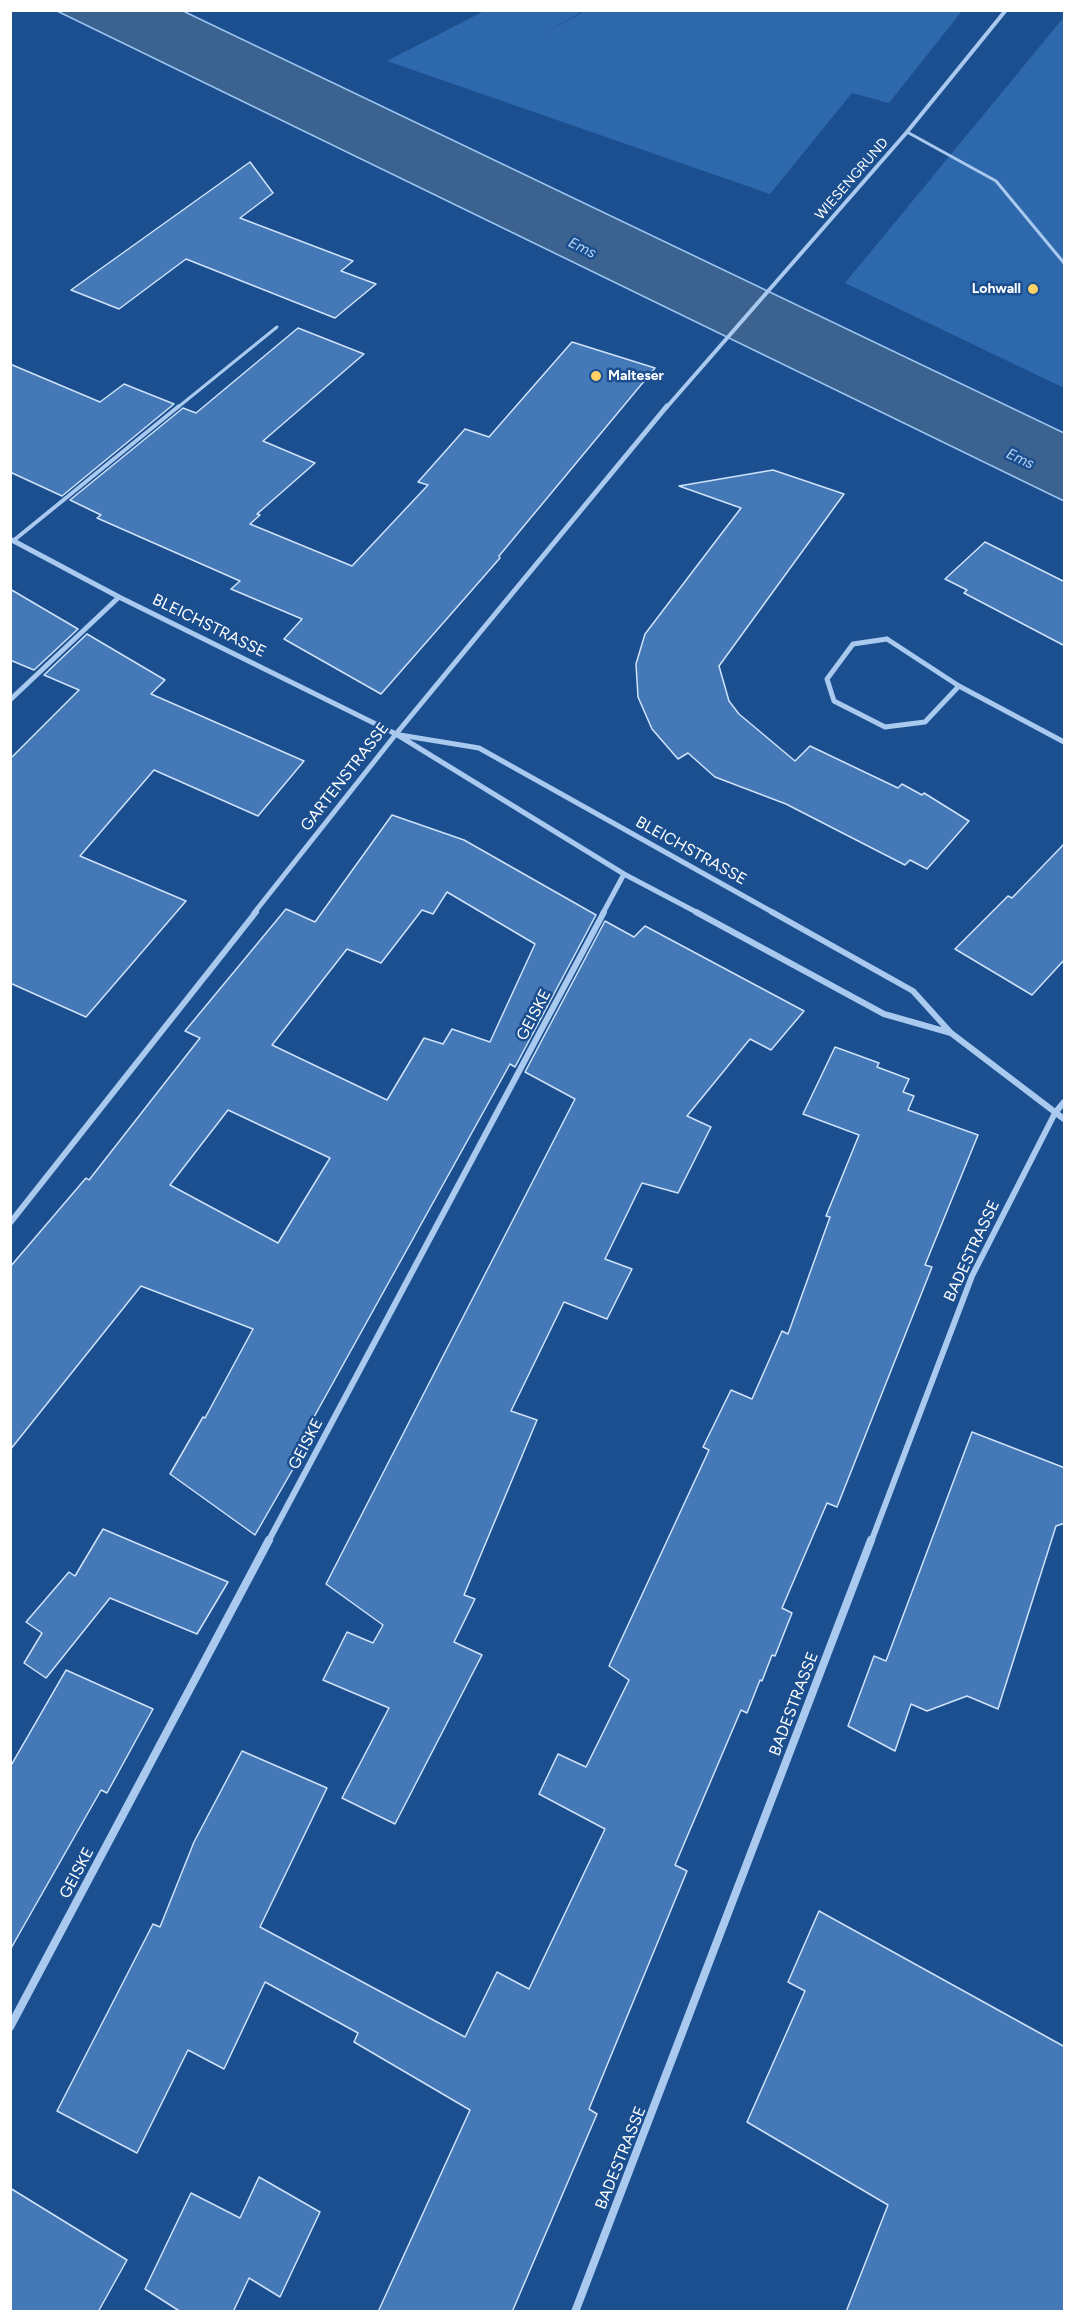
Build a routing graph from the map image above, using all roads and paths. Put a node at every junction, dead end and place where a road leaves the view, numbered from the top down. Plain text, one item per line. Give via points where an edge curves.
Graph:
1 (1006, 10) edge
2 (907, 132) junction
3 (1065, 263) edge
4 (278, 327) dead end
5 (710, 356) joint
6 (12, 540) edge
7 (119, 597) junction
8 (959, 686) junction
9 (10, 700) edge
10 (396, 734) junction
11 (1065, 742) edge
12 (624, 874) junction
13 (951, 1033) junction
14 (1065, 1102) edge
15 (1055, 1113) junction
16 (1065, 1119) edge
17 (10, 1223) edge
18 (10, 2027) edge
19 (574, 2312) edge

1 - 2 street, WIESENGRUND
2 - 3 lane via 996,181
2 - 5 street, WIESENGRUND
4 - 6 lane
5 - 10 street, GARTENSTRASSE
6 - 7 street, BLEICHSTRASSE
7 - 9 street
7 - 10 street, BLEICHSTRASSE
8 - 8 street via 887,639 853,644 827,679 834,701 885,727 925,722
8 - 11 street
10 - 12 street, BLEICHSTRASSE
10 - 13 street, BLEICHSTRASSE via 479,748 913,991
10 - 17 street, GARTENSTRASSE
12 - 13 street, BLEICHSTRASSE via 884,1014
12 - 18 street, GEISKE
13 - 15 street, BLEICHSTRASSE
14 - 15 street, BADESTRASSE
15 - 16 street, BLEICHSTRASSE
15 - 19 street, BADESTRASSE via 972,1276

